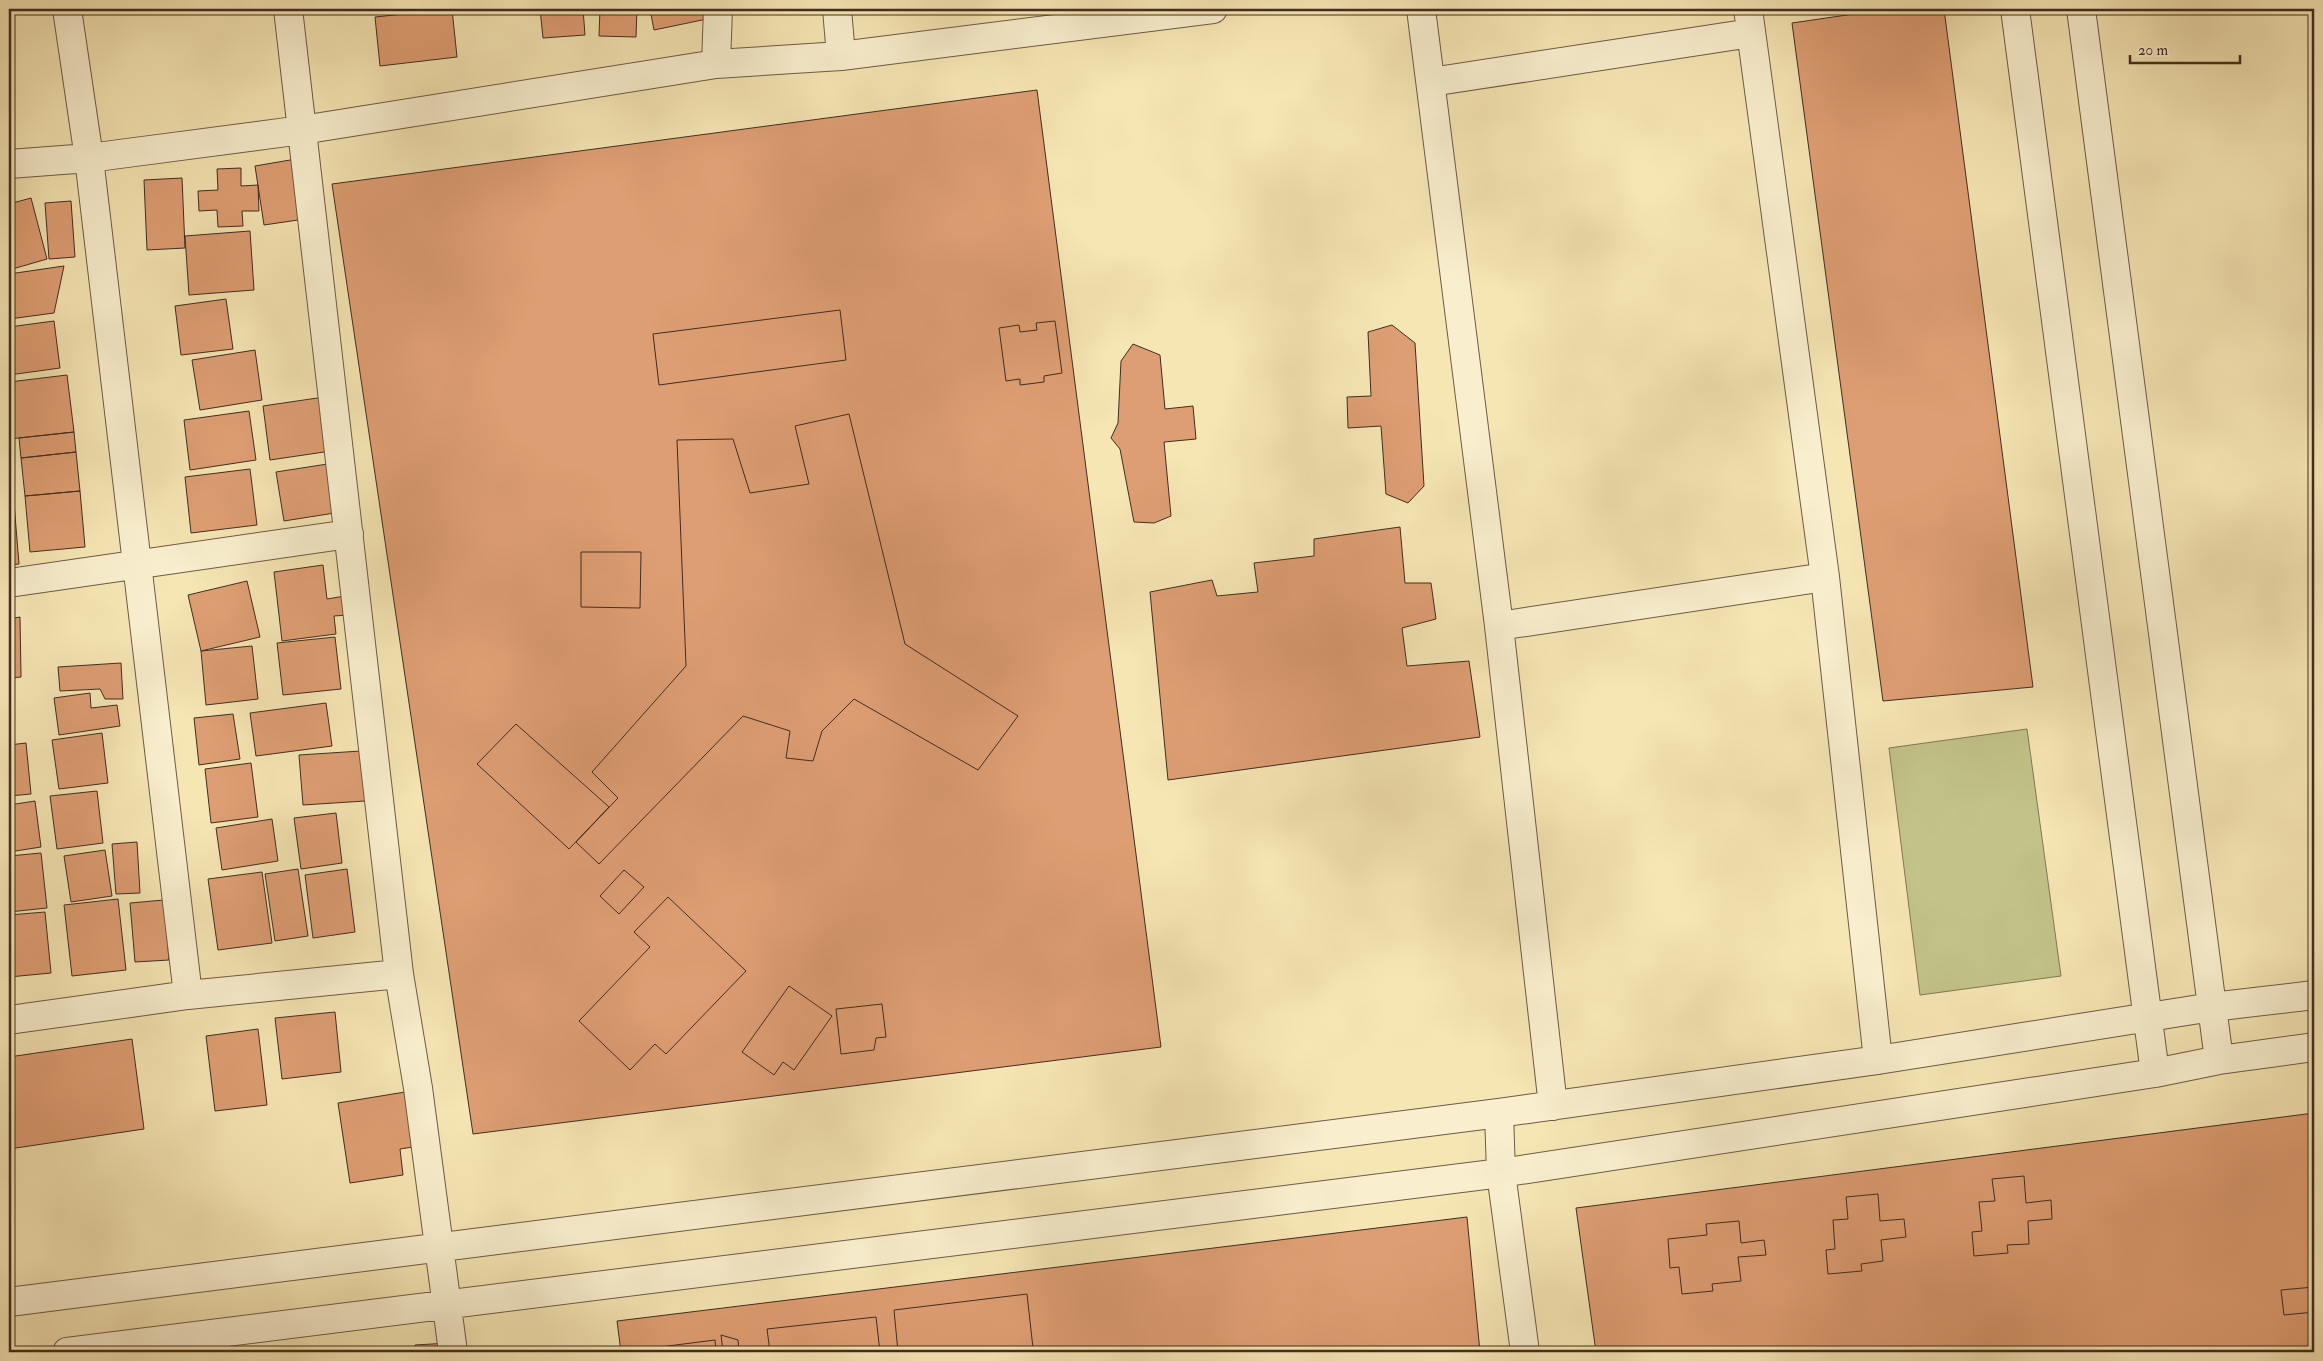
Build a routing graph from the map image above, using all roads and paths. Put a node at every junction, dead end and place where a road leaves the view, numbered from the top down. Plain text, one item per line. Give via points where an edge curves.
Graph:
1 (67, 9) edge
2 (288, 9) edge
3 (718, 9) edge
4 (837, 9) edge
5 (1213, 9) edge
6 (1422, 9) edge
7 (2015, 9) edge
8 (2081, 9) edge
9 (1750, 21) edge
10 (841, 56) junction
11 (716, 64) junction
12 (1431, 82) junction
13 (302, 130) junction
14 (89, 158) junction
15 (9, 164) edge
16 (349, 534) junction
17 (139, 564) junction
18 (1825, 577) junction
19 (9, 583) edge
20 (1499, 626) junction
21 (399, 974) junction
22 (2314, 994) edge
23 (188, 996) junction
24 (2212, 1007) junction
25 (2146, 1019) junction
26 (9, 1020) edge
27 (2314, 1047) edge
28 (1878, 1060) junction
29 (2219, 1060) junction
30 (2155, 1073) junction
31 (1553, 1106) junction
32 (1500, 1113) junction
33 (1501, 1173) junction
34 (439, 1246) junction
35 (9, 1302) edge
36 (448, 1306) junction
37 (67, 1352) edge
38 (453, 1352) edge
39 (1525, 1352) edge

1 - 14 street
2 - 13 street
3 - 11 street
4 - 10 street
5 - 10 street
6 - 12 street
7 - 25 street
8 - 24 street
9 - 12 street
9 - 18 street
10 - 11 street
11 - 13 street
12 - 20 street
13 - 14 street
13 - 16 street
14 - 15 street
14 - 17 street
16 - 17 street
16 - 21 street
17 - 19 street
17 - 23 street
18 - 20 street
18 - 28 street
20 - 31 street
21 - 23 street
21 - 34 street
22 - 24 street
23 - 26 street
24 - 25 street
24 - 29 street
25 - 28 street
25 - 30 street
27 - 29 street
28 - 31 street
29 - 30 street
30 - 33 street
31 - 32 street
32 - 33 street
32 - 34 street
33 - 36 street
33 - 39 street
34 - 35 street
34 - 36 street
36 - 37 street
36 - 38 street

